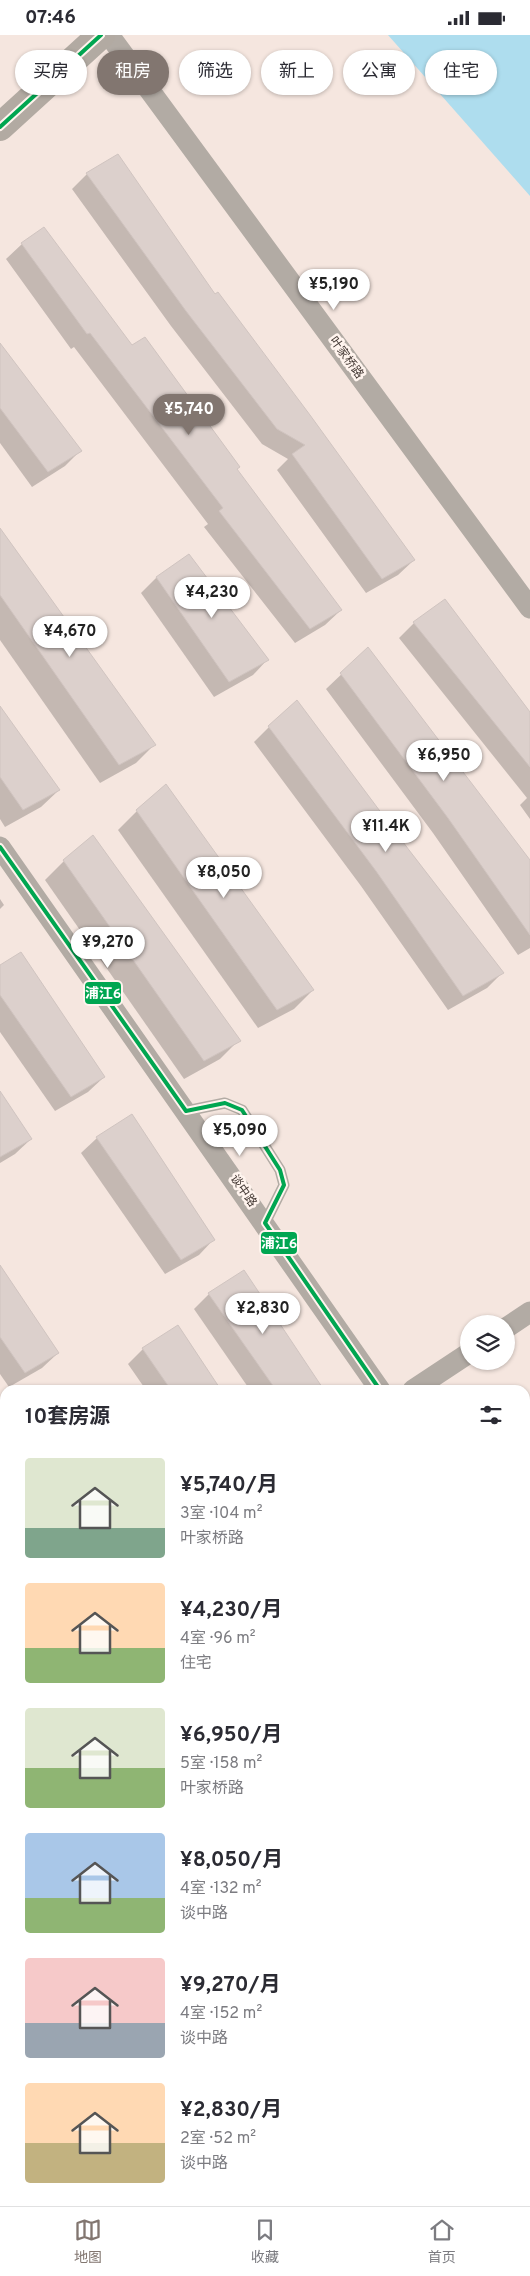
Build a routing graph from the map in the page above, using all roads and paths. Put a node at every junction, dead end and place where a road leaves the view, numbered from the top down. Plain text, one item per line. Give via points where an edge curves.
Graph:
1 (101, 35) edge
2 (109, 35) edge
3 (0, 127) edge
4 (530, 608) edge
5 (0, 847) edge
6 (186, 1111) junction
7 (265, 1223) junction
8 (530, 1312) edge
9 (515, 1322) edge
10 (460, 1359) edge
11 (377, 1385) edge
12 (421, 1385) edge

1 - 3 street
2 - 4 street, 叶家桥路
5 - 6 street, 谈中路
6 - 7 street, 谈中路
6 - 7 lane via 226,1103 242,1110 280,1170 284,1185
7 - 11 street, 谈中路
8 - 9 street
10 - 12 street

